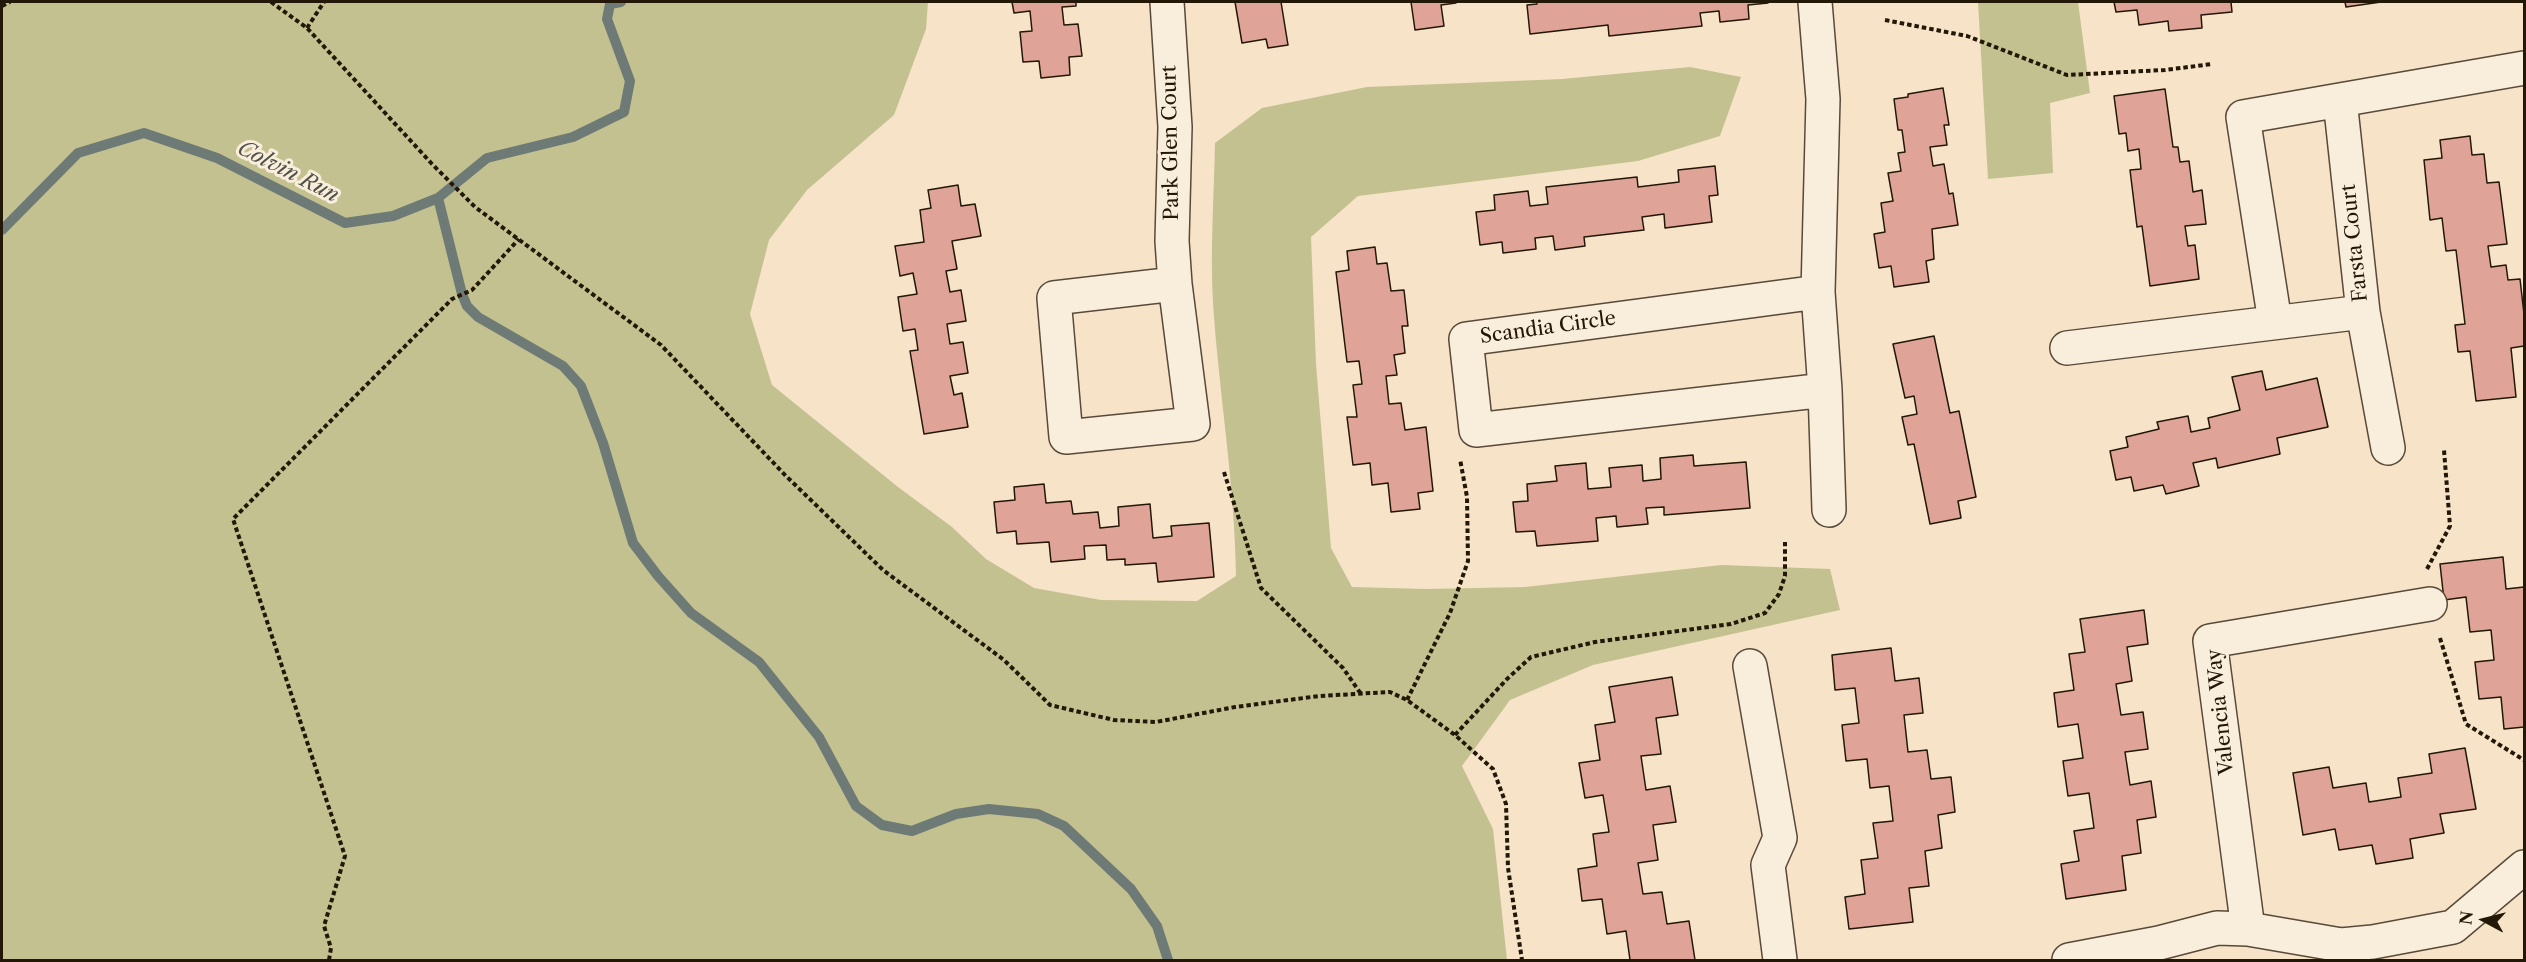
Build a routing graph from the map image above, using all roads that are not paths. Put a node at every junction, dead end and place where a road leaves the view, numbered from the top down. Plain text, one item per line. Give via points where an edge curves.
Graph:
1 (1167, 2) edge
2 (1815, 2) edge
3 (2524, 68) edge
4 (2340, 100) junction
5 (1175, 284) junction
6 (1818, 292) junction
7 (2363, 312) junction
8 (2275, 322) junction
9 (2067, 348) dead end
10 (1825, 390) junction
11 (2388, 448) dead end
12 (1829, 510) dead end
13 (2430, 604) road end
14 (1750, 666) dead end
15 (2524, 867) edge
16 (2248, 929) junction
17 (2374, 951) edge
18 (1780, 960) edge
19 (2069, 960) edge

1 - 5 street, Park Glen Court via 1175,128
2 - 6 street via 1823,99
3 - 4 street
4 - 7 street, Farsta Court
4 - 8 street via 2243,117
5 - 5 street, Park Glen Court via 1193,424 1066,437 1054,298
6 - 10 street
6 - 10 street, Scandia Circle via 1466,339 1476,430
7 - 8 street, Farsta Court
7 - 11 street
8 - 9 street, Farsta Court
10 - 12 street
13 - 16 street, Valencia Way via 2210,641
14 - 18 street via 1780,838 1768,866
15 - 17 street via 2453,927
16 - 17 street
16 - 19 street via 2217,928

